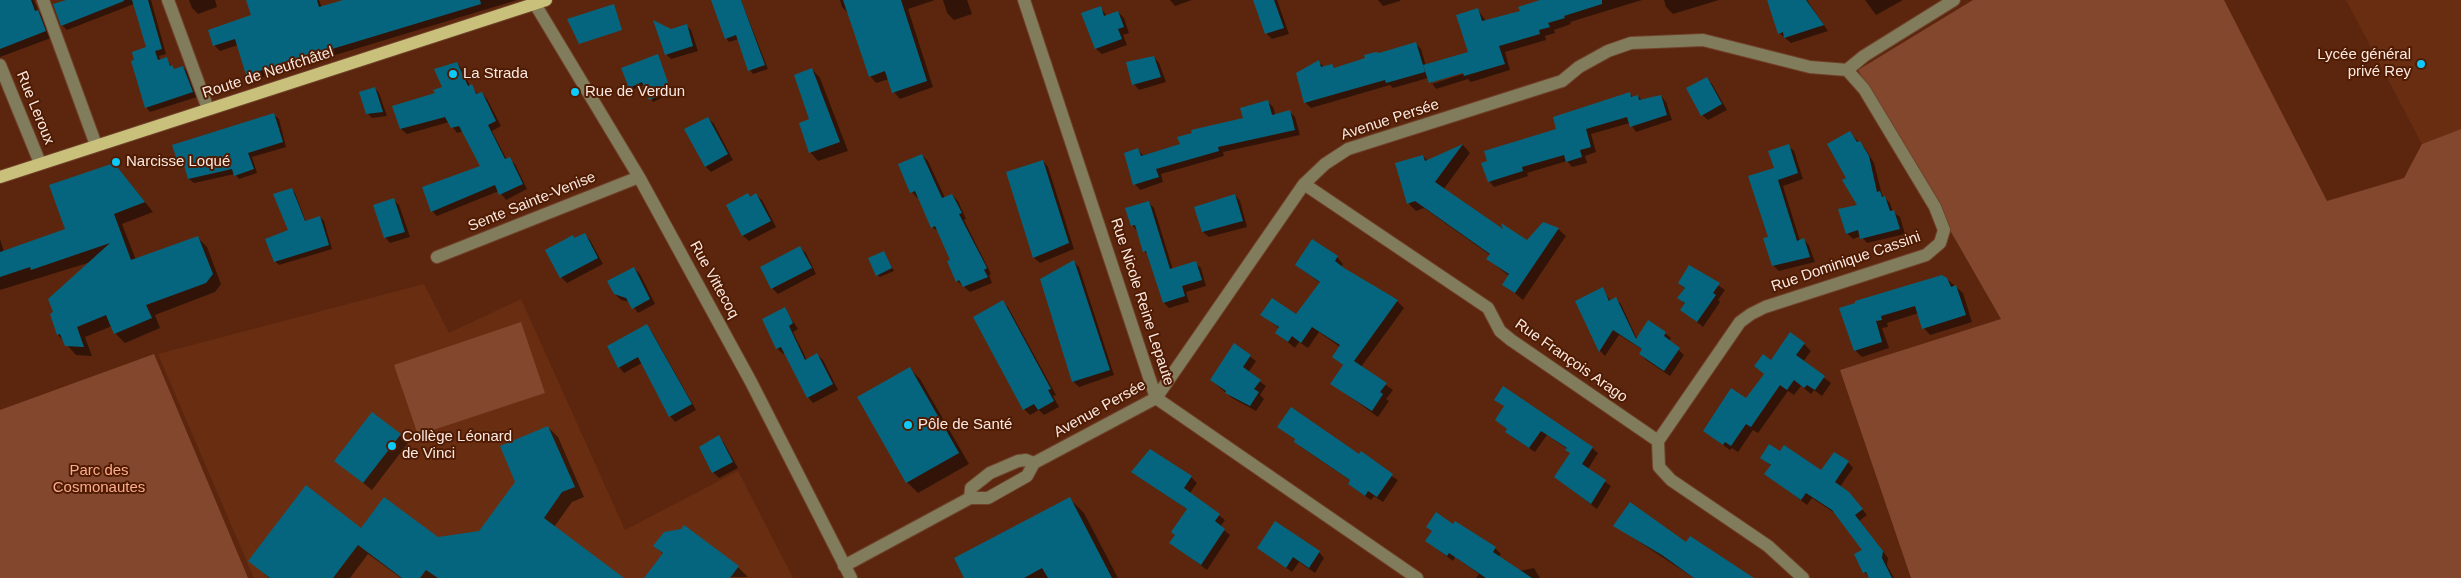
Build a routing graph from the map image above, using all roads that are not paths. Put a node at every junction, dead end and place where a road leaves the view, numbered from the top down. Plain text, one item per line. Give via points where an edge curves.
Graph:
1 (43, 0) edge
2 (168, 0) edge
3 (1024, 0) edge
4 (1954, 0) edge
5 (540, 2) edge
6 (0, 65) edge
7 (1847, 70) junction
8 (208, 109) junction
9 (96, 145) junction
10 (40, 163) junction
11 (0, 177) edge
12 (639, 177) junction
13 (1304, 184) junction
14 (437, 257) dead end
15 (1156, 398) junction
16 (1658, 441) junction
17 (1034, 464) junction
18 (970, 498) junction
19 (844, 566) junction
20 (851, 578) edge
21 (1417, 578) edge
22 (1803, 578) edge

1 - 9 street
2 - 8 street
3 - 15 street, Rue Nicole Reine Lepaute
4 - 7 street
5 - 8 main road, Route de Neufchâtel
5 - 12 street, Rue Vittecoq
6 - 10 street, Rue Leroux
7 - 13 street, Avenue Persée via 1810,67 1704,40 1632,43 1608,51 1562,81 1348,149 1325,164
7 - 16 street, Rue Dominique Cassini via 1868,95 1935,207 1944,230 1940,244 1926,255 1751,314 1740,322
8 - 9 main road, Route de Neufchâtel
9 - 10 main road, Route de Neufchâtel
10 - 11 main road, Route de Neufchâtel
12 - 14 street, Sente Sainte-Venise
12 - 19 street, Rue Vittecoq via 751,382
13 - 15 street, Avenue Persée
13 - 16 street, Rue François Arago via 1488,308 1500,331 1511,340
15 - 17 street, Avenue Persée
15 - 21 street, Rue Nicole Reine Lepaute
16 - 22 street via 1659,466 1670,480 1768,546
17 - 18 street, Avenue Persée via 1026,476 988,498
17 - 18 street, Avenue Persée via 1018,461 990,473 971,488
18 - 19 street, Avenue Persée
19 - 20 street, Rue Vittecoq

